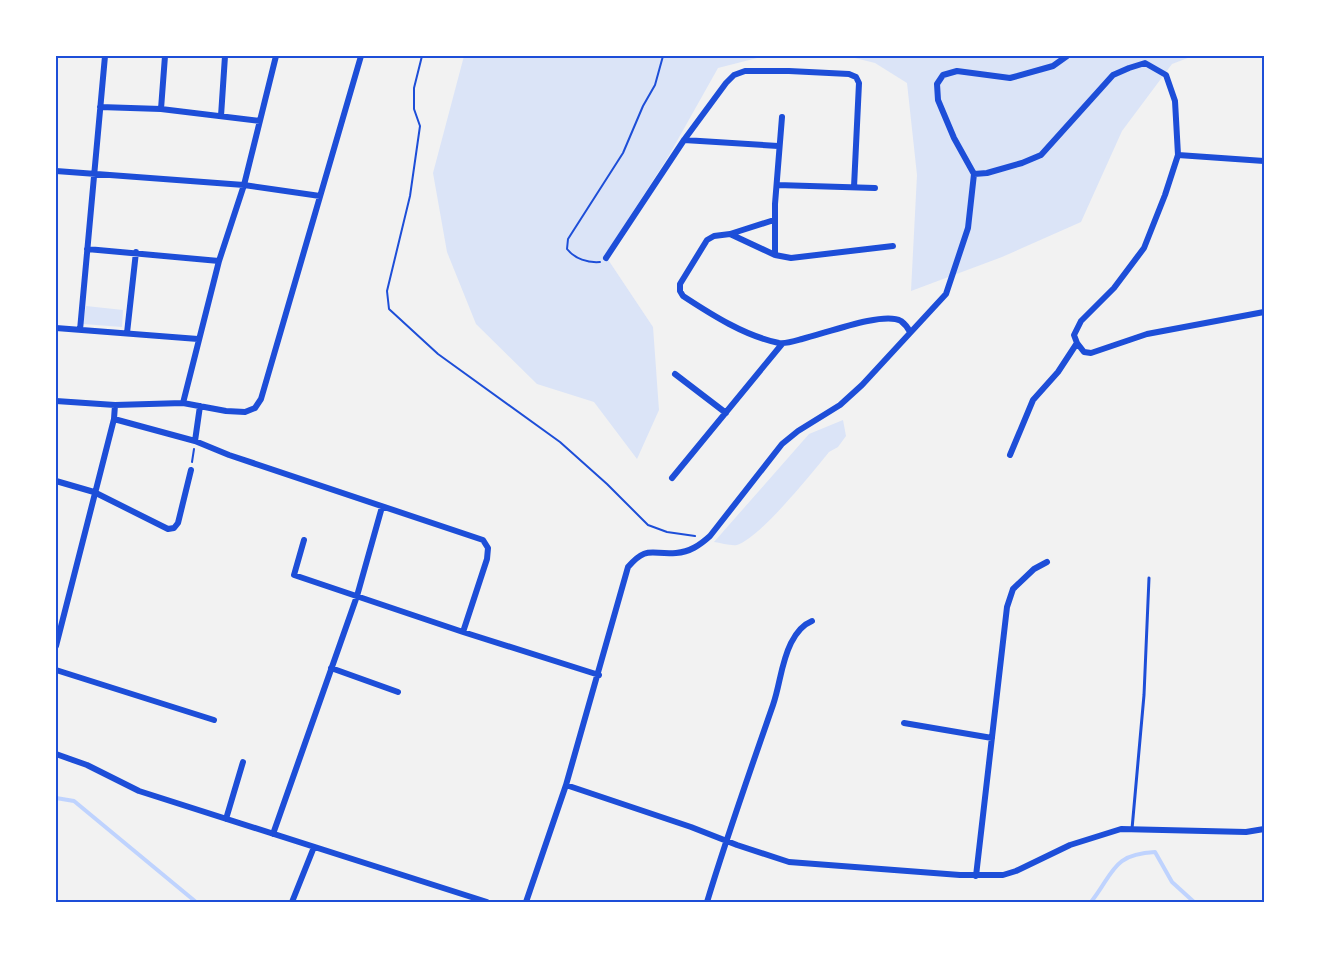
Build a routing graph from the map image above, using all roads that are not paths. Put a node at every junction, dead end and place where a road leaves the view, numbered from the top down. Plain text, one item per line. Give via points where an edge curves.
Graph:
1 (105, 56) edge
2 (165, 56) edge
3 (225, 56) edge
4 (276, 56) edge
5 (361, 56) edge
6 (1067, 56) edge
7 (100, 107) junction
8 (161, 109) junction
9 (221, 116) junction
10 (782, 117) dead end
11 (260, 121) junction
12 (684, 140) junction
13 (778, 146) junction
14 (1178, 155) junction
15 (1264, 161) edge
16 (56, 171) edge
17 (94, 174) junction
18 (974, 174) junction
19 (244, 185) junction
20 (777, 185) junction
21 (854, 187) junction
22 (875, 188) dead end
23 (320, 196) junction
24 (774, 220) junction
25 (730, 234) junction
26 (892, 246) dead end
27 (87, 249) junction
28 (136, 252) junction
29 (775, 255) junction
30 (606, 258) road end
31 (219, 261) junction
32 (1264, 312) edge
33 (56, 328) edge
34 (80, 330) junction
35 (910, 332) junction
36 (127, 333) junction
37 (198, 339) junction
38 (1077, 343) junction
39 (782, 344) junction
40 (675, 374) dead end
41 (56, 400) edge
42 (183, 403) junction
43 (116, 405) junction
44 (200, 406) junction
45 (726, 412) junction
46 (114, 419) junction
47 (195, 441) junction
48 (1010, 455) dead end
49 (191, 470) road end
50 (672, 478) dead end
51 (56, 481) edge
52 (94, 492) junction
53 (382, 507) junction
54 (304, 540) dead end
55 (1047, 562) dead end
56 (1149, 578) dead end
57 (357, 596) junction
58 (812, 621) dead end
59 (463, 632) junction
60 (56, 646) edge
61 (331, 668) junction
62 (56, 670) edge
63 (599, 675) junction
64 (398, 692) dead end
65 (214, 720) dead end
66 (904, 723) dead end
67 (992, 738) junction
68 (56, 753) edge
69 (243, 762) dead end
70 (566, 785) junction
71 (226, 819) junction
72 (1132, 829) junction
73 (1264, 829) edge
74 (273, 834) junction
75 (725, 840) junction
76 (314, 847) junction
77 (976, 876) junction
78 (292, 903) edge
79 (487, 903) edge
80 (526, 903) edge
81 (707, 903) edge

1 - 7 street
2 - 8 street
3 - 9 street
4 - 11 street
5 - 23 street
6 - 18 street via 1053,66 1010,78 957,71 943,75 937,84 938,100
7 - 8 street
7 - 17 street
8 - 9 street
9 - 11 street
10 - 13 street
11 - 19 street
12 - 13 street
12 - 21 street via 734,75 745,71 849,74 859,83
12 - 30 street
13 - 20 street
14 - 15 street
14 - 18 street via 1175,101 1166,75 1145,63 1113,75 1041,155
14 - 38 street via 1144,248 1114,288 1081,321 1074,335
16 - 17 street
17 - 19 street
17 - 27 street
18 - 35 street via 968,228 946,294
19 - 23 street
19 - 31 street
20 - 21 street
20 - 24 street
21 - 22 street
23 - 44 street via 261,399 255,408 244,412
24 - 25 street
24 - 29 street
25 - 29 street
25 - 39 street via 706,240 680,284 680,291 722,320
26 - 29 street via 791,258
27 - 28 street
27 - 34 street
28 - 31 street
28 - 36 street
31 - 37 street
32 - 38 street via 1147,334 1091,352 1084,352
33 - 34 street
34 - 36 street
35 - 39 street via 900,320 874,319
35 - 63 street via 862,386 782,444 710,536 696,548 639,555 628,567
36 - 37 street
37 - 42 street
38 - 48 street via 1058,372 1032,400
39 - 45 street
40 - 45 street
41 - 43 street
42 - 43 street
42 - 44 street
43 - 46 street
44 - 47 street
45 - 50 street
46 - 47 street
46 - 52 street
47 - 53 street
49 - 52 street via 174,528 168,529
51 - 52 street
52 - 60 street
53 - 57 street
53 - 59 street via 483,540 488,548 487,559
54 - 57 street via 294,575
55 - 67 street via 1013,589 1007,608
56 - 72 lane
57 - 59 street
57 - 61 street
58 - 75 street via 802,625 790,643 775,701
59 - 63 street
61 - 64 street
61 - 74 street
62 - 65 street
63 - 70 street
66 - 67 street
67 - 77 street
68 - 71 street via 139,791
69 - 71 street
70 - 75 street
70 - 80 street
71 - 74 street
72 - 73 street
72 - 77 street via 1070,845 1003,875
74 - 76 street
75 - 77 street via 789,862
75 - 81 street
76 - 78 street
76 - 79 street

